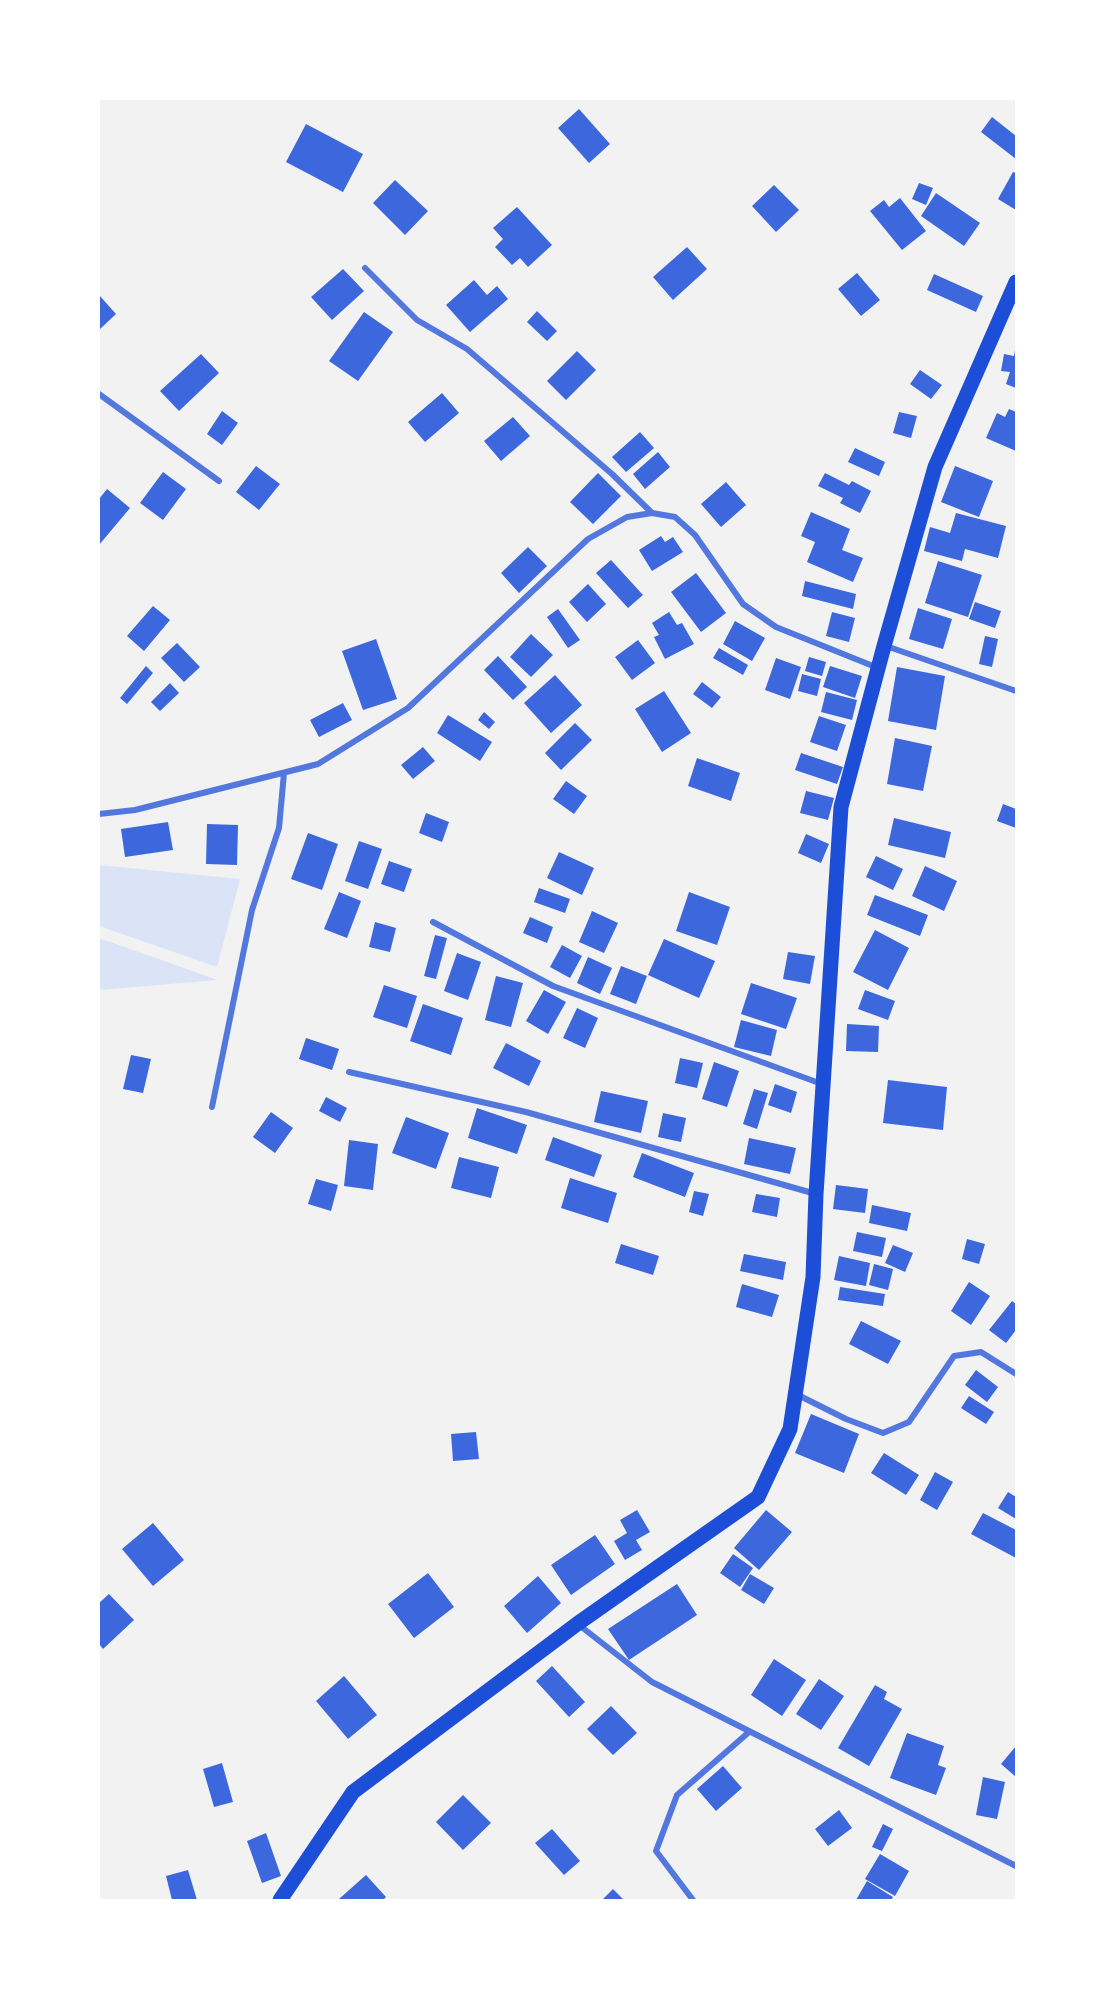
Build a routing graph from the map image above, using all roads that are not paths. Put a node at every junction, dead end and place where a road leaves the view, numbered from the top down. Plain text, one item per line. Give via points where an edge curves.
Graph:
1 (365, 268) dead end
2 (1016, 282) edge
3 (99, 394) edge
4 (219, 481) dead end
5 (652, 513) junction
6 (884, 646) junction
7 (878, 668) junction
8 (1016, 691) edge
9 (284, 773) junction
10 (99, 814) edge
11 (433, 922) dead end
12 (349, 1072) dead end
13 (824, 1084) junction
14 (212, 1107) dead end
15 (816, 1194) junction
16 (1016, 1374) edge
17 (795, 1394) junction
18 (577, 1624) junction
19 (749, 1732) junction
20 (1016, 1866) edge
21 (280, 1900) edge
22 (693, 1900) edge

1 - 5 street via 417,320 467,349
2 - 6 main road via 935,467
3 - 4 street
5 - 7 street via 675,517 695,535 743,604 776,627
5 - 9 street via 627,517 588,539 408,708 318,764
6 - 7 main road
6 - 8 street
7 - 13 main road via 841,807
9 - 10 street via 135,810
9 - 14 street via 279,828 252,910
11 - 13 street via 553,986
12 - 15 street via 526,1112
13 - 15 main road
15 - 17 main road via 813,1277
16 - 17 street via 981,1352 954,1356 909,1422 883,1433
17 - 18 main road via 790,1429 758,1497
18 - 19 street via 652,1682
18 - 21 main road via 353,1792
19 - 20 street
19 - 22 street via 676,1795 656,1851

